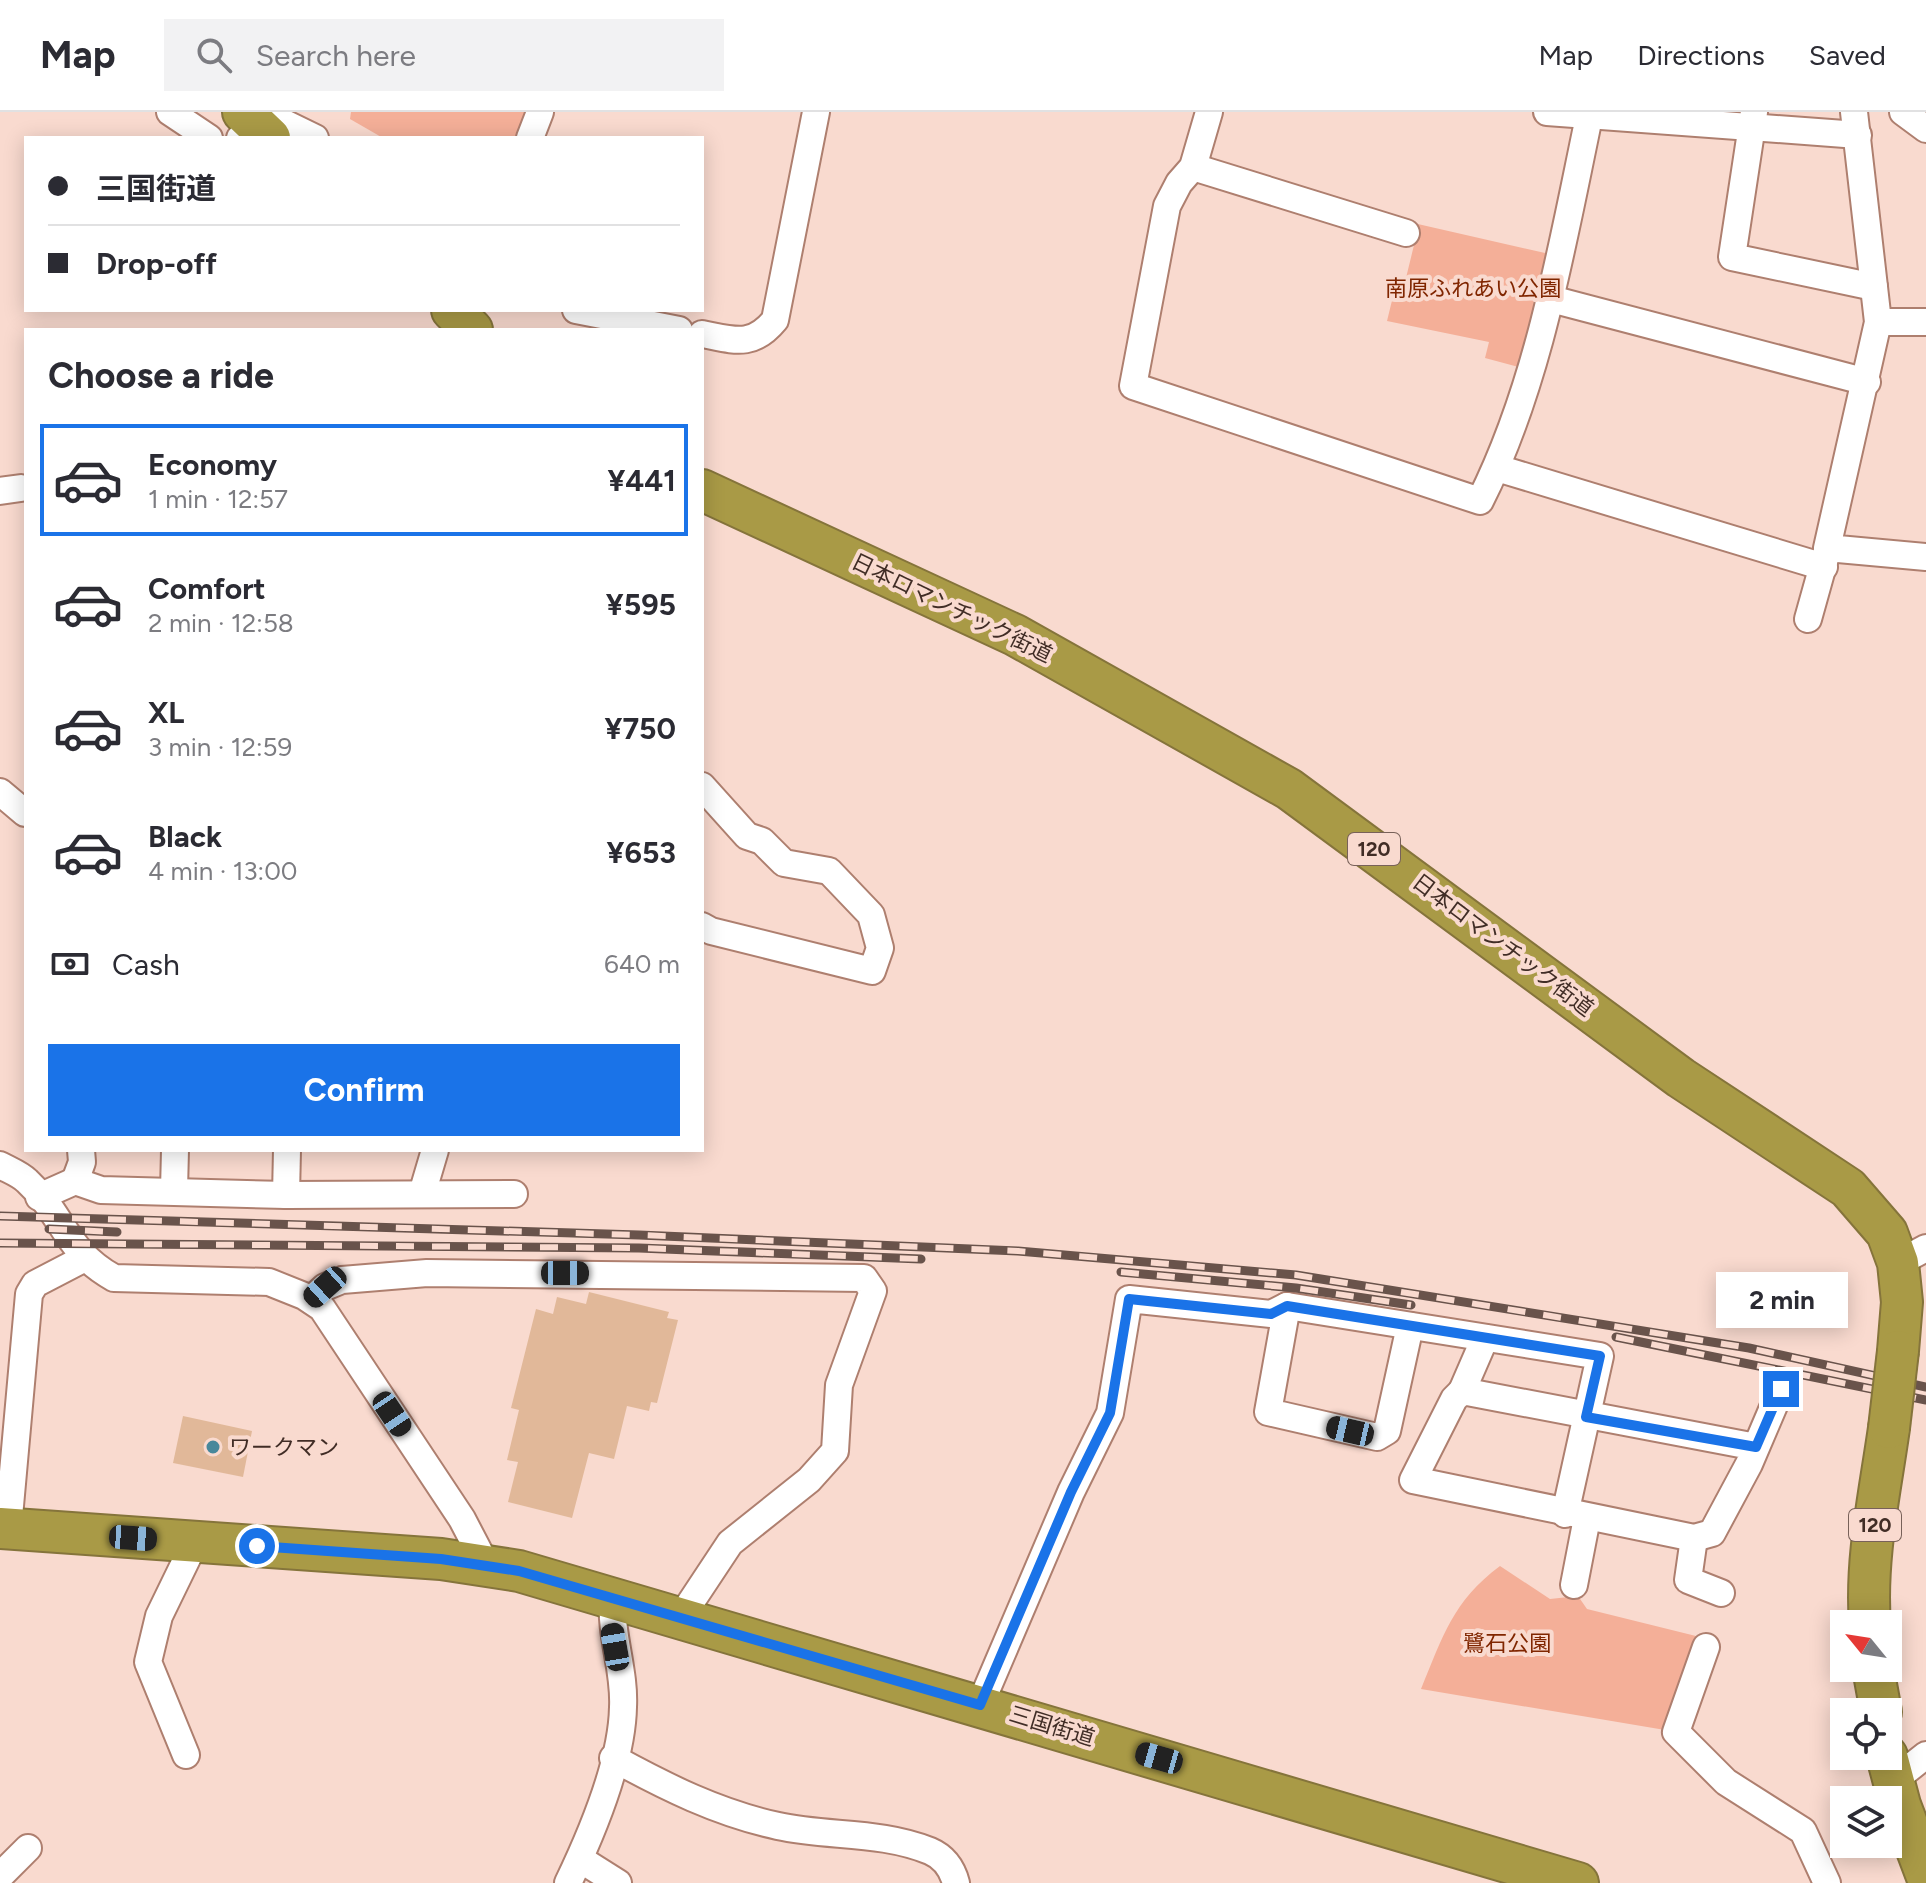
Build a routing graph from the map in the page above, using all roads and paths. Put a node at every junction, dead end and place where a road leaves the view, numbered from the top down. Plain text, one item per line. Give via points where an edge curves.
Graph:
1 (170, 112) edge
2 (540, 112) edge
3 (816, 112) edge
4 (1209, 112) edge
5 (1547, 112) edge
6 (1903, 112) edge
7 (1589, 117) junction
8 (1752, 120) edge
9 (1856, 124) edge
10 (252, 128) edge
11 (1926, 129) edge
12 (206, 136) edge
13 (312, 136) edge
14 (531, 136) edge
15 (1193, 167) junction
16 (1406, 233) dead end
17 (1874, 287) junction
18 (1551, 299) junction
19 (454, 312) edge
20 (586, 312) edge
21 (1878, 322) junction
22 (1926, 322) edge
23 (470, 328) edge
24 (669, 328) edge
25 (704, 334) edge
26 (1867, 382) junction
27 (1497, 468) junction
28 (704, 491) edge
29 (1926, 557) edge
30 (1826, 558) junction
31 (1808, 619) dead end
32 (704, 788) edge
33 (0, 792) edge
34 (17, 812) edge
35 (704, 927) edge
36 (81, 1152) edge
37 (175, 1152) edge
38 (287, 1152) edge
39 (434, 1152) edge
40 (0, 1165) edge
41 (75, 1181) junction
42 (174, 1190) junction
43 (422, 1194) junction
44 (514, 1194) dead end
45 (286, 1195) junction
46 (39, 1197) junction
47 (1912, 1256) edge
48 (85, 1258) junction
49 (311, 1300) junction
50 (1287, 1306) junction
51 (1410, 1326) junction
52 (1485, 1338) junction
53 (1781, 1389) dead end
54 (1462, 1391) junction
55 (1586, 1417) junction
56 (1756, 1447) junction
57 (1576, 1516) junction
58 (4, 1528) edge
59 (1694, 1538) junction
60 (195, 1542) junction
61 (486, 1565) junction
62 (1574, 1585) dead end
63 (1721, 1593) dead end
64 (613, 1598) junction
65 (1869, 1610) edge
66 (681, 1617) junction
67 (1706, 1647) dead end
68 (980, 1705) junction
69 (186, 1755) dead end
70 (1926, 1755) edge
71 (613, 1758) junction
72 (1902, 1764) edge
73 (1890, 1770) edge
74 (18, 1849) edge
75 (574, 1871) edge
76 (1926, 1874) edge
77 (0, 1876) edge
78 (618, 1883) edge
79 (956, 1883) edge
80 (1578, 1883) edge
81 (1827, 1883) edge

1 - 12 street
2 - 14 street
3 - 25 street via 775,320 762,336
4 - 15 street
5 - 7 street
6 - 11 street
7 - 8 street
7 - 18 street
8 - 9 street
8 - 17 street via 1732,257
9 - 17 street
10 - 13 street via 270,116
15 - 16 street
15 - 27 street via 1167,206 1133,386 1480,501
17 - 21 street
18 - 26 street
18 - 27 street
19 - 23 highway
20 - 24 street
21 - 22 street
21 - 26 street
26 - 30 street
27 - 30 street
28 - 47 highway, 日本ロマンチック街道 / 120 via 1015,635 1289,789 1681,1078 1848,1188
29 - 30 street
30 - 31 street
32 - 35 street via 747,836 762,841 784,863 829,871 871,915 880,948 872,971
33 - 34 street
36 - 41 street
37 - 42 street
38 - 45 street
39 - 43 street
40 - 46 street via 27,1181
41 - 42 street via 101,1190
41 - 46 street
42 - 45 street
43 - 44 street
43 - 45 street
46 - 48 street
47 - 65 highway, 日本ロマンチック街道 / 120, bridge via 1874,1530
48 - 49 street via 114,1278 269,1282
48 - 58 street via 35,1284 29,1294
49 - 61 street via 331,1321 462,1519
49 - 66 street via 342,1280 427,1273 864,1278 873,1291 839,1385 835,1451 809,1480 730,1543
50 - 51 street
50 - 51 street via 1268,1412 1377,1437 1387,1431
50 - 68 street via 1271,1314 1129,1299 1110,1413
51 - 52 street
52 - 54 street
52 - 55 street via 1600,1356
53 - 56 street
54 - 55 street
54 - 57 street via 1413,1480
55 - 56 street
55 - 57 street
56 - 59 street via 1712,1533
57 - 59 street
57 - 62 street
58 - 60 highway, 三国街道
59 - 63 street via 1688,1580
60 - 61 highway, 三国街道
60 - 69 street via 159,1616 148,1662
61 - 64 highway, 三国街道
64 - 66 highway, 三国街道
64 - 71 street via 611,1623 623,1708
66 - 68 highway, 三国街道
67 - 81 street via 1676,1732 1726,1782 1803,1831
68 - 80 highway, 三国街道
70 - 72 street
71 - 75 street
71 - 79 street via 725,1812 811,1832 881,1837 930,1851 950,1866
73 - 76 highway
74 - 77 street
75 - 78 street

